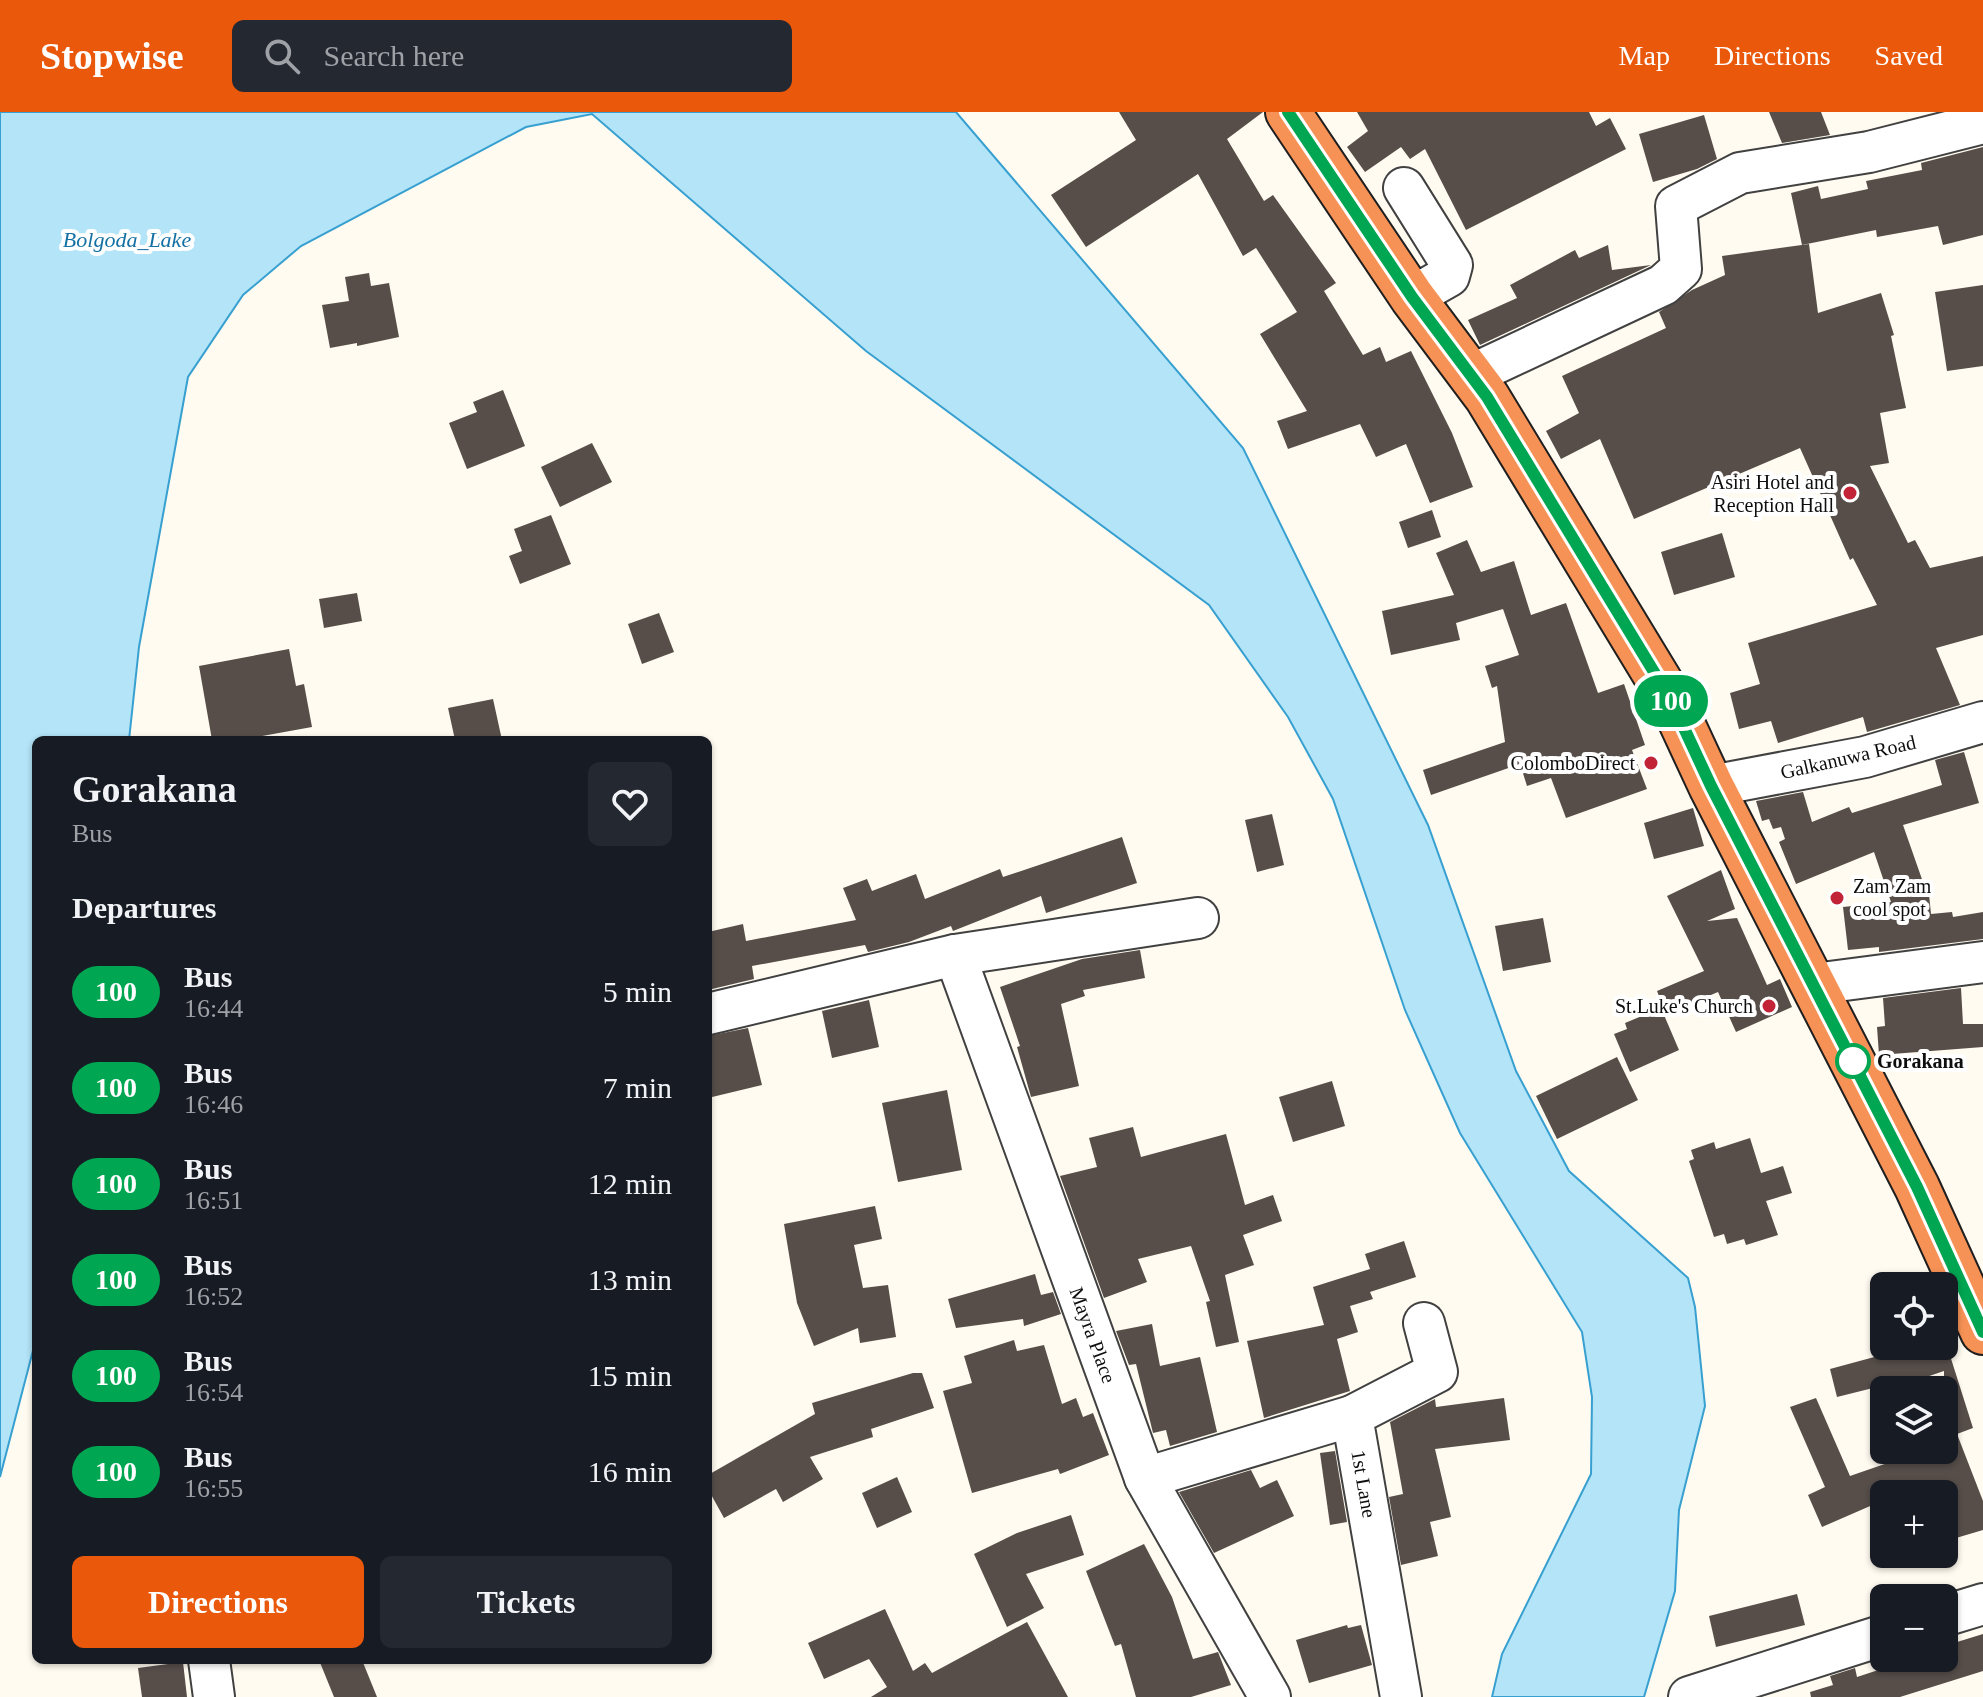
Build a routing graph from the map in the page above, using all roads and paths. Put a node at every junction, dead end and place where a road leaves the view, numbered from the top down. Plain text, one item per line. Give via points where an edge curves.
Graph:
1 (1288, 112) edge
2 (1983, 123) edge
3 (1404, 188) dead end
4 (1412, 297) junction
5 (1471, 375) junction
6 (1983, 722) edge
7 (1711, 786) junction
8 (1198, 918) dead end
9 (955, 955) junction
10 (1983, 962) edge
11 (1814, 984) junction
12 (712, 1013) edge
13 (1424, 1323) dead end
14 (1983, 1332) edge
15 (1352, 1416) junction
16 (1145, 1478) junction
17 (1983, 1604) edge
18 (1958, 1612) edge
19 (1870, 1639) edge
20 (210, 1664) edge
21 (214, 1697) edge
22 (1270, 1697) edge
23 (1401, 1697) edge
24 (1689, 1697) edge

1 - 4 highway
2 - 5 street via 1869,152 1740,173 1676,206 1681,269 1663,285
3 - 4 street via 1452,265 1449,276
4 - 5 highway
5 - 7 highway via 1671,700
6 - 7 street, Galkanuwa Road via 1865,757
7 - 11 highway
8 - 9 street
9 - 12 street
9 - 16 street, Mayra Place
10 - 11 street
11 - 14 highway
13 - 15 street via 1437,1372
15 - 16 street
15 - 23 street, 1st Lane
16 - 22 street, Mayra Place
17 - 18 street
19 - 24 street
20 - 21 street

